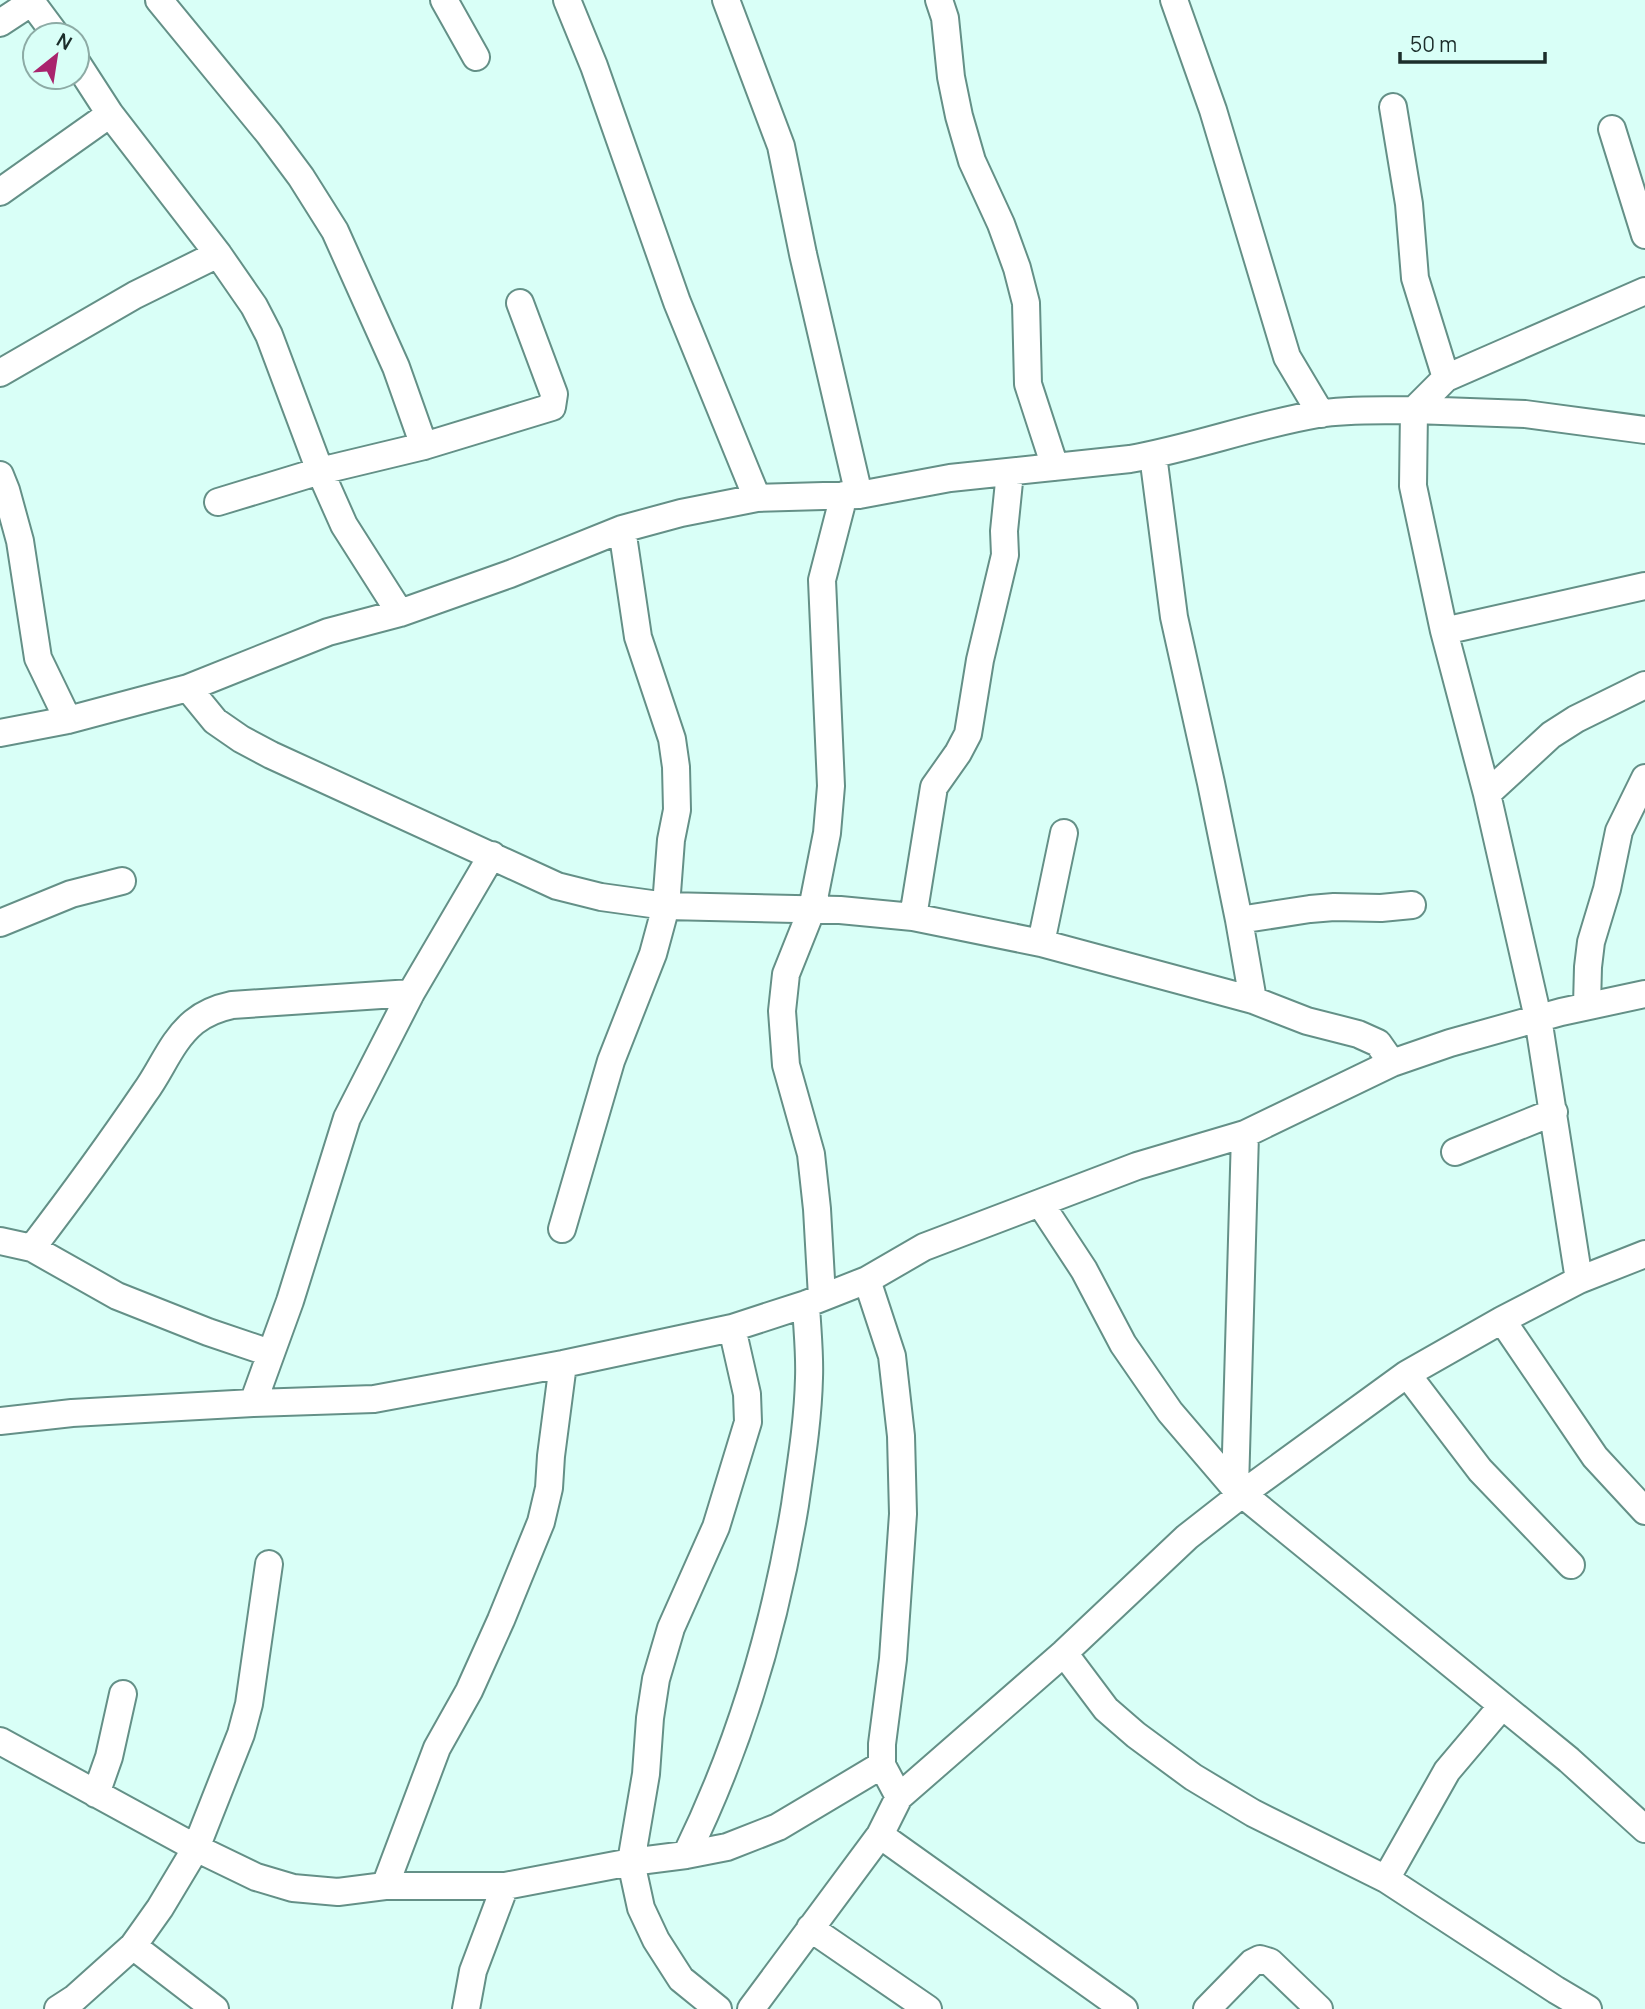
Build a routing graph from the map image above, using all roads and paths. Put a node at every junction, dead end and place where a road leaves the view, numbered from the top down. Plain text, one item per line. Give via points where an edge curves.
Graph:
1 (159, 0) edge
2 (444, 0) edge
3 (567, 0) edge
4 (726, 0) edge
5 (939, 0) edge
6 (1174, 0) edge
7 (31, 1) edge
8 (46, 21) edge
9 (0, 23) edge
10 (476, 57) dead end
11 (91, 85) edge
12 (1393, 107) dead end
13 (110, 114) junction
14 (1612, 129) dead end
15 (0, 192) edge
16 (1645, 235) edge
17 (218, 254) junction
18 (1645, 291) edge
19 (520, 303) dead end
20 (0, 373) edge
21 (1446, 378) junction
22 (1414, 410) junction
23 (1321, 414) junction
24 (1645, 430) edge
25 (424, 446) junction
26 (1153, 455) junction
27 (1055, 467) junction
28 (320, 471) junction
29 (1010, 472) junction
30 (0, 475) edge
31 (852, 495) junction
32 (757, 498) junction
33 (218, 502) dead end
34 (622, 529) junction
35 (1645, 586) edge
36 (400, 612) junction
37 (1444, 631) junction
38 (1645, 685) edge
39 (188, 688) junction
40 (68, 720) junction
41 (0, 733) edge
42 (1645, 778) edge
43 (1487, 794) junction
44 (1064, 833) dead end
45 (492, 855) junction
46 (122, 881) dead end
47 (1412, 905) dead end
48 (666, 906) junction
49 (812, 909) junction
50 (913, 917) junction
51 (1239, 920) junction
52 (0, 923) edge
53 (1041, 943) junction
54 (411, 993) junction
55 (1645, 993) edge
56 (1252, 1000) junction
57 (1587, 1005) junction
58 (1538, 1018) junction
59 (1392, 1063) junction
60 (1554, 1112) junction
61 (1245, 1134) junction
62 (1455, 1152) dead end
63 (1040, 1203) junction
64 (562, 1229) dead end
65 (0, 1241) edge
66 (32, 1248) junction
67 (1645, 1254) edge
68 (867, 1280) junction
69 (1579, 1280) junction
70 (814, 1301) junction
71 (1502, 1320) junction
72 (732, 1328) junction
73 (270, 1353) junction
74 (563, 1363) junction
75 (1408, 1374) junction
76 (253, 1403) junction
77 (0, 1421) edge
78 (1238, 1491) junction
79 (1645, 1511) edge
80 (269, 1564) dead end
81 (1571, 1565) dead end
82 (1064, 1653) junction
83 (122, 1694) dead end
84 (1502, 1706) junction
85 (0, 1741) edge
86 (882, 1765) junction
87 (96, 1794) junction
88 (899, 1797) junction
89 (1645, 1829) edge
90 (880, 1835) junction
91 (196, 1848) junction
92 (686, 1855) junction
93 (631, 1862) junction
94 (1387, 1879) junction
95 (385, 1886) junction
96 (505, 1886) junction
97 (810, 1928) junction
98 (133, 1946) junction
99 (753, 2008) edge
100 (58, 2009) edge
101 (215, 2009) edge
102 (466, 2009) edge
103 (718, 2009) edge
104 (928, 2009) edge
105 (1124, 2009) edge
106 (1208, 2009) edge
107 (1319, 2009) edge
108 (1588, 2009) edge

1 - 25 street via 269,134 335,231 396,367
2 - 10 street
3 - 32 street via 677,302
4 - 31 street via 781,146
5 - 27 street via 959,116 1026,303 1028,384
6 - 23 street via 1213,110 1287,357
7 - 8 street
7 - 9 street
11 - 13 street
12 - 21 street via 1415,278
13 - 15 street
13 - 17 street
14 - 16 street
17 - 20 street via 135,295
17 - 28 street via 270,335
18 - 21 street
19 - 25 street via 554,394 552,407
21 - 22 street
22 - 23 street
22 - 24 street via 1525,414
22 - 37 street via 1413,486
23 - 26 street via 1255,426
25 - 28 street
26 - 27 street
26 - 51 street via 1174,617
27 - 29 street
28 - 33 street
28 - 36 street via 344,525
29 - 31 street
29 - 50 street via 1004,555 968,734 934,787
30 - 40 street via 20,541 38,658
31 - 32 street
31 - 49 street via 822,580 831,786
32 - 34 street
34 - 36 street
34 - 48 street via 638,637 677,767
35 - 37 street
36 - 39 street via 328,632
37 - 43 street
38 - 43 street via 1551,735
39 - 40 street
39 - 45 street via 215,721 241,739
40 - 41 street
42 - 57 street via 1619,831 1591,942
43 - 58 street
44 - 53 street
45 - 48 street via 557,886
45 - 54 street
46 - 52 street via 71,894
47 - 51 street via 1310,909
48 - 49 street
48 - 64 street via 653,954 604,1084
49 - 50 street
49 - 70 street via 786,974 782,1011 786,1065 811,1154 817,1209
50 - 53 street
51 - 56 street
53 - 56 street
54 - 66 street via 232,1005 193,1022
54 - 73 street via 347,1118
55 - 57 street
56 - 59 street via 1378,1042
57 - 58 street
58 - 59 street
58 - 60 street
59 - 61 street
60 - 62 street
60 - 69 street
61 - 63 street via 1137,1166
61 - 78 street
63 - 68 street via 924,1247
63 - 78 street via 1084,1270 1123,1344 1170,1412
65 - 66 street
66 - 73 street via 117,1296
67 - 69 street
68 - 70 street
68 - 86 street via 892,1356 901,1436 903,1514
69 - 71 street
70 - 72 street
70 - 92 street via 804,1446 772,1619 725,1768
71 - 75 street
71 - 79 street via 1595,1457
72 - 74 street
72 - 93 street via 747,1394 748,1422 716,1527 671,1628 656,1679
73 - 76 street
74 - 76 street via 374,1399
74 - 95 street via 550,1488 541,1522 469,1691 437,1748
75 - 78 street
75 - 81 street via 1480,1470
76 - 77 street
78 - 82 street
78 - 84 street
80 - 91 street via 249,1703
82 - 88 street
82 - 94 street via 1106,1710 1193,1777 1252,1813
83 - 87 street
84 - 89 street
84 - 94 street via 1447,1771
85 - 87 street
86 - 88 street
86 - 92 street via 778,1827 727,1847
87 - 91 street
88 - 90 street
90 - 97 street
90 - 105 street
91 - 95 street via 256,1877 293,1888 338,1892
91 - 98 street
92 - 93 street
93 - 96 street
93 - 103 street via 641,1908 656,1940 681,1979
94 - 108 street
95 - 96 street
96 - 102 street via 473,1971
97 - 99 street
97 - 104 street
98 - 100 street
98 - 101 street
106 - 107 street via 1260,1959 1270,1962

